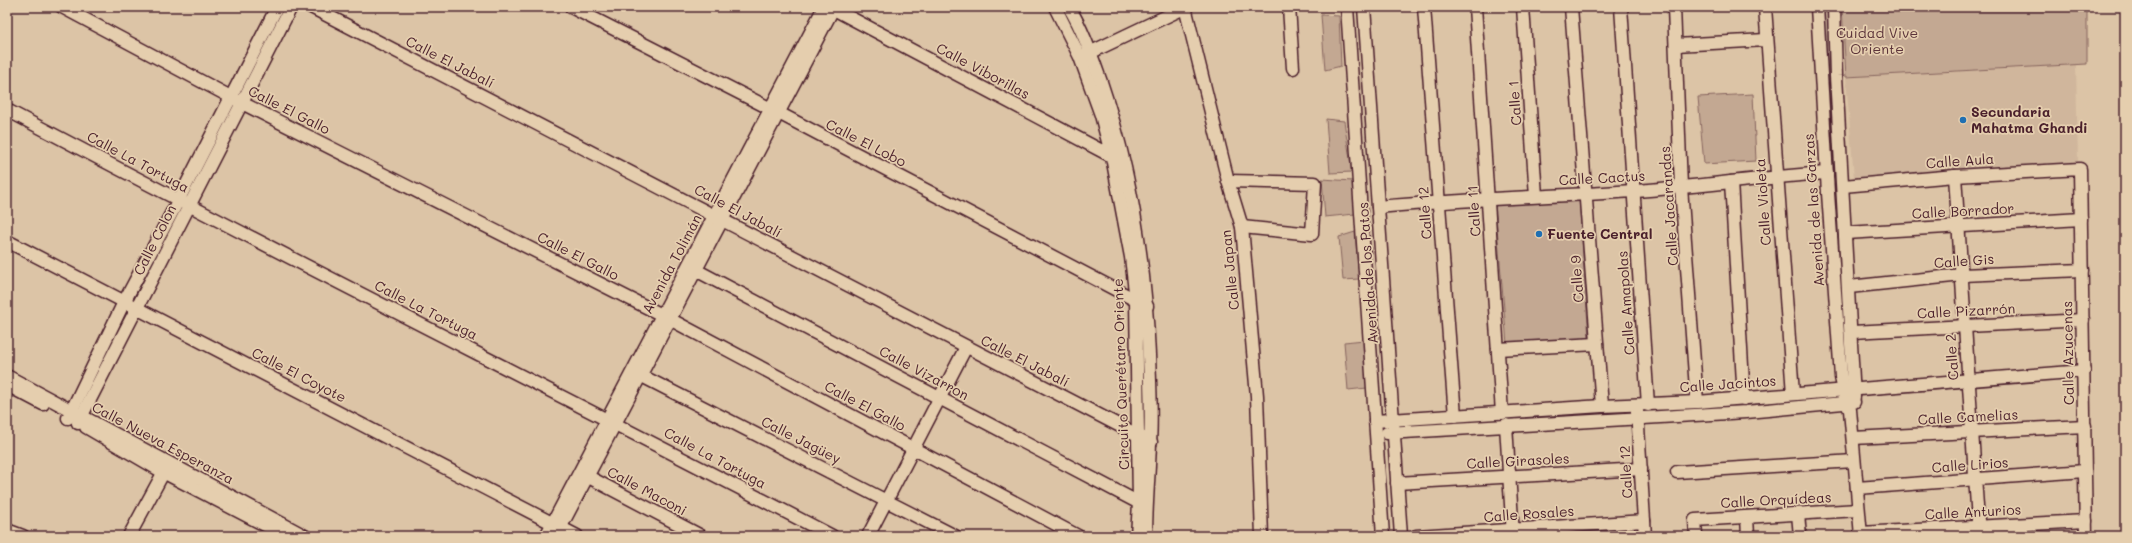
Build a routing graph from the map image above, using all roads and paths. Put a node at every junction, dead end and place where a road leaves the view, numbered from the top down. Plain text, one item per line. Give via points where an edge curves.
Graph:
1 (62, 7) edge
2 (277, 7) edge
3 (291, 7) edge
4 (312, 7) edge
5 (571, 7) edge
6 (1056, 7) edge
7 (1070, 7) edge
8 (1186, 7) edge
9 (1289, 7) edge
10 (1347, 7) edge
11 (1364, 7) edge
12 (1424, 7) edge
13 (1475, 7) edge
14 (1523, 7) edge
15 (1571, 7) edge
16 (1621, 7) edge
17 (1674, 7) edge
18 (1765, 7) edge
19 (1817, 7) edge
20 (1834, 7) edge
21 (830, 8) edge
22 (1766, 40) junction
23 (1676, 45) junction
24 (1085, 54) junction
25 (1292, 68) dead end
26 (1836, 76) junction
27 (1821, 77) junction
28 (232, 97) junction
29 (242, 103) junction
30 (7, 110) edge
31 (774, 112) junction
32 (1112, 156) junction
33 (1123, 161) junction
34 (2080, 169) joint
35 (1826, 172) junction
36 (1776, 176) junction
37 (1956, 176) junction
38 (1228, 181) junction
39 (1731, 182) junction
40 (1843, 186) junction
41 (1681, 187) junction
42 (1634, 191) junction
43 (1586, 194) junction
44 (1536, 196) junction
45 (1488, 198) junction
46 (178, 201) junction
47 (1439, 202) junction
48 (189, 207) junction
49 (1378, 207) junction
50 (718, 218) junction
51 (2081, 219) junction
52 (1959, 226) junction
53 (1242, 228) junction
54 (1846, 233) junction
55 (7, 241) edge
56 (692, 268) junction
57 (2082, 270) junction
58 (1962, 275) junction
59 (1849, 287) junction
60 (124, 302) junction
61 (1141, 303) junction
62 (137, 309) junction
63 (666, 318) junction
64 (2083, 320) junction
65 (1965, 326) junction
66 (1852, 332) junction
67 (1597, 344) junction
68 (966, 347) junction
69 (1498, 349) junction
70 (2084, 371) junction
71 (636, 373) junction
72 (7, 376) edge
73 (1969, 379) junction
74 (7, 386) edge
75 (1850, 390) junction
76 (1793, 394) junction
77 (940, 398) junction
78 (1744, 399) junction
79 (1697, 402) junction
80 (1642, 405) junction
81 (1850, 405) junction
82 (1602, 406) junction
83 (1502, 413) junction
84 (1455, 416) junction
85 (75, 417) junction
86 (1638, 419) junction
87 (1393, 420) junction
88 (612, 421) junction
89 (1375, 421) junction
90 (1506, 425) junction
91 (2085, 426) junction
92 (1972, 431) junction
93 (1394, 433) junction
94 (1376, 434) junction
95 (1138, 436) junction
96 (1853, 438) junction
97 (1150, 442) junction
98 (914, 449) junction
99 (1854, 461) junction
100 (166, 468) junction
101 (1641, 469) junction
102 (2085, 471) junction
103 (1677, 472) dead end
104 (584, 474) junction
105 (1509, 476) junction
106 (1975, 479) junction
107 (1398, 483) junction
108 (1857, 488) junction
109 (886, 501) junction
110 (1142, 504) junction
111 (1858, 510) junction
112 (1798, 514) junction
113 (1747, 517) junction
114 (1644, 521) junction
115 (2086, 521) junction
116 (273, 529) edge
117 (557, 529) edge
118 (7, 530) edge
119 (1979, 531) edge
120 (1512, 533) edge
121 (1860, 534) edge
122 (23, 536) edge
123 (129, 536) edge
124 (286, 536) edge
125 (305, 536) edge
126 (546, 536) edge
127 (577, 536) edge
128 (701, 536) edge
129 (832, 536) edge
130 (868, 536) edge
131 (955, 536) edge
132 (1078, 536) edge
133 (1137, 536) edge
134 (1146, 536) edge
135 (1262, 536) edge
136 (1383, 536) edge
137 (1401, 536) edge
138 (1416, 536) edge
139 (1645, 536) edge
140 (1696, 536) edge
141 (1748, 536) edge
142 (1800, 536) edge
143 (2086, 536) edge

1 - 28 street, Calle El Gallo
2 - 28 street, Calle Colon
3 - 29 street, Calle Colon
4 - 50 street, Calle El Jabalí
5 - 31 street, Calle El Lobo
6 - 24 street, Circuito Querétaro Oriente
7 - 24 street, Circuito Querétaro Oriente
8 - 24 street
8 - 38 street, Calle Japan
9 - 25 street
10 - 89 street, Avenida de los Patos
11 - 49 street, Avenida de los Patos
12 - 47 street, Calle 12
13 - 45 street, Calle 11
14 - 44 street, Calle 1
15 - 43 street, Calle 9
16 - 42 street, Calle Amapolas
17 - 23 street, Calle Jacarandas
18 - 22 street, Calle Violeta
19 - 27 street, Avenida de las Garzas
20 - 26 street, Avenida de las Garzas
21 - 31 street, Avenida Tolimán
21 - 32 street, Calle Viborillas
22 - 23 street
22 - 36 street, Calle Violeta
23 - 41 street, Calle Jacarandas
24 - 32 street, Circuito Querétaro Oriente
24 - 33 street, Circuito Querétaro Oriente via 1110,110
26 - 27 street
26 - 40 street, Avenida de las Garzas
27 - 35 street, Avenida de las Garzas
28 - 29 street, Calle El Gallo
28 - 46 street, Calle Colon
29 - 48 street, Calle Colon
29 - 63 street, Calle El Gallo
30 - 46 street, Calle La Tortuga
31 - 50 street, Avenida Tolimán
31 - 61 street, Calle El Lobo
32 - 33 street, Calle Viborillas
32 - 61 street, Circuito Querétaro Oriente
33 - 61 street, Circuito Querétaro Oriente via 1140,252
34 - 37 street, Calle Aula
34 - 51 street, Calle Azucenas
35 - 36 street, Calle Cactus
35 - 75 street, Avenida de las Garzas
36 - 39 street, Calle Cactus
36 - 76 street, Calle Violeta
37 - 40 street, Calle Aula
37 - 52 street, Calle 2
38 - 53 street, Calle Japan
38 - 53 street via 1315,183 1312,234
39 - 41 street, Calle Cactus
39 - 78 street
40 - 54 street, Avenida de las Garzas
41 - 42 street, Calle Cactus
41 - 79 street, Calle Jacarandas
42 - 43 street, Calle Cactus
42 - 80 street, Calle Amapolas
43 - 44 street, Calle Cactus
43 - 67 street, Calle 9
44 - 45 street, Calle Cactus
45 - 47 street, Calle Cactus
45 - 69 street, Calle 11
46 - 48 street, Calle La Tortuga
46 - 60 street, Calle Colon
47 - 49 street, Calle Cactus
47 - 84 street, Calle 12
48 - 62 street, Calle Colon
48 - 88 street, Calle La Tortuga
49 - 87 street, Avenida de los Patos
50 - 56 street, Avenida Tolimán
50 - 68 street, Calle El Jabalí
51 - 52 street, Calle Borrador
51 - 57 street, Calle Azucenas
52 - 54 street, Calle Borrador
52 - 58 street, Calle 2
53 - 135 street, Calle Japan via 1257,396
54 - 59 street, Avenida de las Garzas
55 - 60 street, Calle El Coyote
56 - 63 street, Avenida Tolimán
56 - 77 street, Calle Vizarron
57 - 58 street, Calle Gis
57 - 64 street, Calle Azucenas
58 - 59 street, Calle Gis
58 - 65 street, Calle 2
59 - 66 street, Avenida de las Garzas
60 - 62 street, Calle El Coyote
60 - 85 street, Calle Colon
61 - 95 street, Circuito Querétaro Oriente
61 - 97 street, Circuito Querétaro Oriente
62 - 85 street, Calle Colon
62 - 117 street, Calle El Coyote
63 - 71 street, Avenida Tolimán
63 - 98 street, Calle El Gallo
64 - 65 street, Calle Pizarrón
64 - 70 street, Calle Azucenas
65 - 66 street, Calle Pizarrón
65 - 73 street, Calle 2
66 - 75 street, Avenida de las Garzas
67 - 69 street
67 - 82 street, Calle 9
68 - 77 street
68 - 95 street, Calle El Jabalí
69 - 83 street, Calle 11
70 - 73 street, Calle Jacintos
70 - 91 street, Calle Azucenas
71 - 88 street, Avenida Tolimán
71 - 109 street, Calle Jagüey
72 - 85 street, Calle Nueva Esperanza
73 - 75 street, Calle Jacintos
73 - 92 street, Calle 2
74 - 85 street, Calle Nueva Esperanza
75 - 76 street, Calle Jacintos
75 - 81 street, Avenida de las Garzas
76 - 78 street, Calle Jacintos
77 - 98 street
77 - 110 street, Calle Vizarron
78 - 79 street, Calle Jacintos
79 - 80 street, Calle Jacintos
80 - 82 street, Calle Jacintos
80 - 86 street, Calle 12
81 - 86 street, Calle Jacintos
81 - 96 street, Avenida de las Garzas
82 - 83 street, Calle Jacintos
83 - 84 street, Calle Jacintos
84 - 87 street, Calle Jacintos
85 - 100 street, Calle Nueva Esperanza
86 - 90 street, Calle Jacintos
86 - 101 street, Calle 12
87 - 89 street, Calle Jacintos
87 - 93 street, Avenida de los Patos
88 - 104 street, Avenida Tolimán
88 - 129 street, Calle La Tortuga
89 - 94 street, Avenida de los Patos
90 - 93 street, Calle Jacintos
90 - 105 street
91 - 92 street, Calle Camelias
91 - 102 street, Calle Azucenas
92 - 96 street, Calle Camelias
92 - 106 street, Calle 2
93 - 94 street, Calle Jacintos
93 - 107 street, Avenida de los Patos
94 - 136 street, Avenida de los Patos
95 - 97 street, Calle El Jabalí
95 - 110 street, Circuito Querétaro Oriente
96 - 99 street, Avenida de las Garzas
97 - 110 street, Circuito Querétaro Oriente
98 - 109 street
98 - 132 street, Calle El Gallo
99 - 103 street
99 - 108 street, Avenida de las Garzas
100 - 116 street, Calle Nueva Esperanza
100 - 123 street
101 - 105 street, Calle Girasoles
101 - 114 street, Calle 12
102 - 106 street, Calle Lirios
102 - 115 street, Calle Azucenas
104 - 117 street, Avenida Tolimán
104 - 128 street, Calle Maconi
105 - 107 street, Calle Girasoles
105 - 120 street
106 - 108 street, Calle Lirios
106 - 119 street, Calle 2
107 - 137 street, Avenida de los Patos
108 - 111 street, Avenida de las Garzas
109 - 130 street
109 - 131 street, Calle Jagüey
110 - 133 street, Circuito Querétaro Oriente
110 - 134 street, Circuito Querétaro Oriente
111 - 112 street, Calle Orquídeas
111 - 121 street, Avenida de las Garzas
112 - 113 street, Calle Orquídeas
112 - 142 street
113 - 140 street, Calle Orquídeas via 1695,520
113 - 141 street
114 - 120 street, Calle Rosales
114 - 139 street, Calle 12
115 - 119 street, Calle Anturios
115 - 143 street, Calle Azucenas
116 - 124 street, Calle Nueva Esperanza
116 - 125 street, Calle Nueva Esperanza
117 - 126 street, Avenida Tolimán
117 - 127 street, Calle El Coyote
118 - 122 street
119 - 121 street, Calle Anturios
120 - 138 street, Calle Rosales

